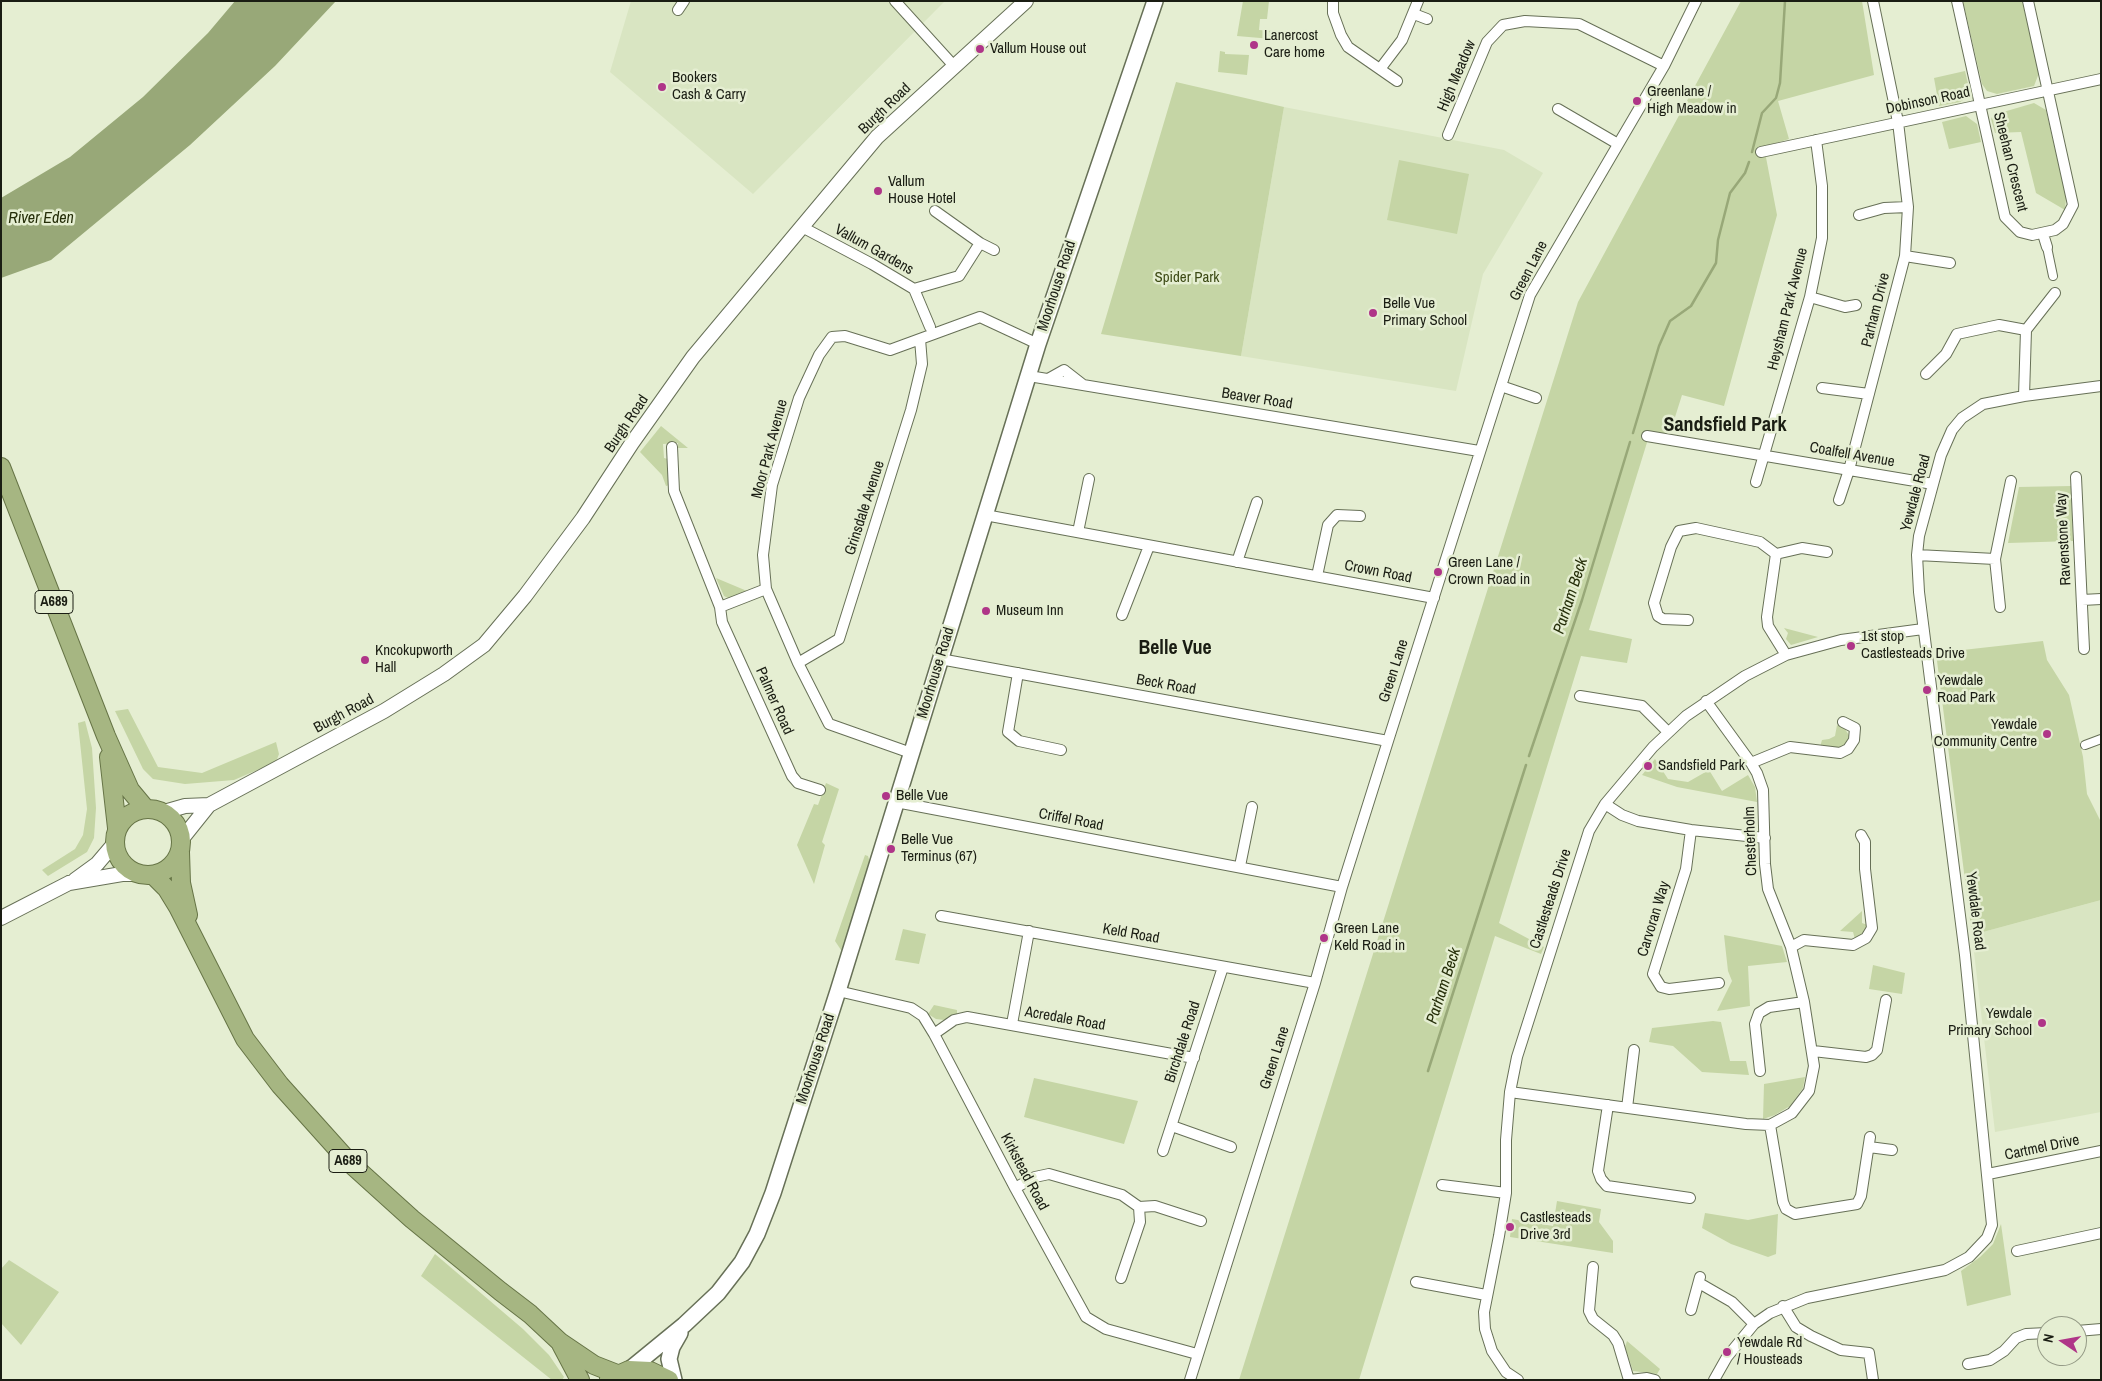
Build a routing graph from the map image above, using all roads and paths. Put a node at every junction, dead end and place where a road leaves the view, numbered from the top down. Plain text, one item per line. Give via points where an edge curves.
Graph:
1 (684, 1) edge
2 (895, 1) edge
3 (1026, 1) edge
4 (1155, 1) edge
5 (1333, 1) edge
6 (1418, 1) edge
7 (1696, 1) edge
8 (1873, 1) edge
9 (1957, 1) edge
10 (2028, 1) edge
11 (678, 10) dead end
12 (1414, 14) junction
13 (1427, 19) dead end
14 (954, 66) junction
15 (1664, 66) junction
16 (1380, 69) junction
17 (2101, 80) edge
18 (1397, 81) dead end
19 (2048, 91) junction
20 (1980, 105) junction
21 (1558, 109) dead end
22 (1898, 122) junction
23 (1448, 135) dead end
24 (1816, 140) junction
25 (1618, 144) junction
26 (1761, 152) dead end
27 (1908, 207) junction
28 (935, 212) dead end
29 (1859, 215) dead end
30 (802, 227) junction
31 (2043, 234) junction
32 (980, 243) junction
33 (2047, 247) joint
34 (994, 250) dead end
35 (1905, 256) junction
36 (1950, 263) dead end
37 (2053, 276) dead end
38 (914, 289) junction
39 (2055, 293) dead end
40 (1810, 297) junction
41 (1856, 305) dead end
42 (930, 327) dead end
43 (2026, 330) junction
44 (920, 339) junction
45 (1038, 344) junction
46 (1926, 374) dead end
47 (1029, 376) junction
48 (1501, 386) junction
49 (2101, 386) edge
50 (1822, 388) dead end
51 (1869, 394) junction
52 (2024, 396) junction
53 (1536, 398) dead end
54 (1647, 436) dead end
55 (672, 447) dead end
56 (1480, 451) junction
57 (1765, 455) junction
58 (1, 467) edge
59 (1849, 470) junction
60 (2076, 477) dead end
61 (1089, 479) dead end
62 (2011, 481) dead end
63 (1756, 482) dead end
64 (1933, 484) junction
65 (1839, 500) dead end
66 (1257, 502) dead end
67 (985, 515) junction
68 (1360, 516) dead end
69 (1078, 532) junction
70 (1148, 546) junction
71 (1827, 552) dead end
72 (1776, 554) junction
73 (1917, 555) junction
74 (1995, 559) junction
75 (1236, 562) junction
76 (1316, 576) junction
77 (766, 589) junction
78 (1434, 598) junction
79 (2101, 599) edge
80 (2082, 600) junction
81 (720, 607) junction
82 (2000, 607) dead end
83 (1122, 615) dead end
84 (1688, 620) dead end
85 (1923, 629) junction
86 (2084, 649) dead end
87 (1786, 655) junction
88 (940, 659) junction
89 (798, 663) junction
90 (1018, 673) junction
91 (1580, 696) dead end
92 (1706, 701) junction
93 (1843, 722) dead end
94 (1668, 732) junction
95 (106, 736) junction
96 (2101, 739) edge
97 (1388, 741) junction
98 (2085, 745) dead end
99 (1061, 750) dead end
100 (911, 753) junction
101 (1751, 763) junction
102 (820, 790) dead end
103 (896, 802) junction
104 (1605, 804) junction
105 (209, 805) junction
106 (1252, 806) dead end
107 (145, 808) junction
108 (164, 812) junction
109 (1690, 830) junction
110 (1861, 835) dead end
111 (116, 836) junction
112 (1765, 838) junction
113 (181, 846) junction
114 (1240, 866) junction
115 (146, 874) junction
116 (72, 882) junction
117 (1342, 887) junction
118 (941, 916) dead end
119 (1, 918) edge
120 (1029, 931) junction
121 (192, 932) junction
122 (1791, 947) junction
123 (1223, 967) junction
124 (1719, 983) dead end
125 (1315, 984) junction
126 (838, 991) junction
127 (1886, 1000) dead end
128 (1804, 1002) junction
129 (1012, 1024) junction
130 (934, 1034) junction
131 (1634, 1050) dead end
132 (1813, 1051) junction
133 (1194, 1058) junction
134 (1760, 1071) dead end
135 (1510, 1092) junction
136 (1608, 1106) junction
137 (1627, 1108) junction
138 (1770, 1125) junction
139 (1172, 1126) junction
140 (1231, 1146) dead end
141 (1892, 1150) dead end
142 (1163, 1151) dead end
143 (2101, 1151) edge
144 (1988, 1174) junction
145 (1442, 1185) dead end
146 (1015, 1188) junction
147 (1506, 1192) junction
148 (1690, 1198) dead end
149 (1139, 1207) junction
150 (1202, 1221) dead end
151 (2101, 1233) edge
152 (2017, 1251) dead end
153 (1593, 1267) dead end
154 (1121, 1278) dead end
155 (1416, 1282) dead end
156 (1486, 1295) junction
157 (1783, 1306) junction
158 (1691, 1310) dead end
159 (1754, 1324) junction
160 (684, 1325) junction
161 (2101, 1330) edge
162 (2087, 1331) edge
163 (2037, 1334) edge
164 (560, 1342) junction
165 (1197, 1354) junction
166 (1968, 1364) dead end
167 (1506, 1372) junction
168 (618, 1375) edge
169 (580, 1380) edge
170 (670, 1380) edge
171 (674, 1380) edge
172 (1190, 1380) edge
173 (1497, 1380) edge
174 (1518, 1380) edge
175 (1629, 1380) edge
176 (1655, 1380) edge
177 (1714, 1380) edge
178 (1873, 1380) edge

1 - 11 street
2 - 14 street
3 - 14 street, Burgh Road
4 - 45 main road, Moorhouse Road
5 - 16 street via 1333,13 1344,42 1353,52
6 - 12 street
7 - 15 street, Green Lane
8 - 22 street, Parham Drive
9 - 20 street, Sheehan Crescent
10 - 19 street
12 - 13 street
12 - 16 street via 1402,40
14 - 30 street, Burgh Road via 877,137
15 - 23 street, High Meadow via 1579,24 1525,21 1503,25 1487,42
15 - 25 street, Green Lane
16 - 18 street
17 - 19 street, Dobinson Road
19 - 20 street, Dobinson Road
19 - 31 street via 2073,205 2063,224
20 - 22 street, Dobinson Road
20 - 31 street, Sheehan Crescent via 2006,217 2020,232
21 - 25 street
22 - 24 street, Dobinson Road
22 - 27 street, Parham Drive
24 - 26 street, Dobinson Road
24 - 40 street, Heysham Park Avenue via 1822,186 1822,238
25 - 48 street, Green Lane via 1530,295
27 - 29 street via 1884,208
27 - 35 street, Parham Drive
28 - 32 street
30 - 38 street, Vallum Gardens
30 - 105 street, Burgh Road via 693,358 583,518 484,645 384,711
31 - 33 street
32 - 34 street
32 - 38 street, Vallum Gardens via 959,276
33 - 37 street
35 - 36 street
35 - 51 street, Parham Drive
38 - 42 street
39 - 43 street
40 - 41 street via 1845,306
40 - 57 street, Heysham Park Avenue
43 - 46 street via 1999,324 1957,334 1946,354
43 - 52 street
44 - 45 street, Moor Park Avenue via 980,318
44 - 77 street, Moor Park Avenue via 890,350 845,336 832,337 819,355 799,398 772,485 763,555
44 - 89 street, Grinsdale Avenue via 922,364 912,410 839,639
45 - 47 main road, Moorhouse Road
47 - 56 street, Beaver Road via 1048,379 1064,370 1082,385
47 - 67 main road, Moorhouse Road
48 - 53 street
48 - 56 street, Green Lane
49 - 52 street, Yewdale Road
50 - 51 street
51 - 59 street, Parham Drive
52 - 64 street, Yewdale Road via 1984,404 1962,418 1946,441
54 - 57 street, Coalfell Avenue
55 - 81 street, Palmer Road via 674,491
56 - 78 street, Green Lane
57 - 59 street, Coalfell Avenue
57 - 63 street, Heysham Park Avenue
58 - 95 highway, A689
59 - 64 street, Coalfell Avenue
59 - 65 street, Parham Drive
60 - 80 street, Ravenstone Way
61 - 69 street
62 - 74 street
64 - 73 street, Yewdale Road via 1922,518
66 - 75 street
67 - 69 street, Crown Road
67 - 88 main road, Moorhouse Road
68 - 76 street via 1337,515 1328,525
69 - 70 street, Crown Road
70 - 75 street, Crown Road
70 - 83 street
71 - 72 street via 1802,548
72 - 84 street via 1760,542 1744,538 1696,528 1679,531 1654,603 1658,616 1663,619
72 - 87 street via 1767,617 1768,626
73 - 74 street
73 - 85 street, Yewdale Road
74 - 82 street
75 - 76 street, Crown Road
76 - 78 street, Crown Road
77 - 81 street
77 - 89 street, Moor Park Avenue
78 - 97 street, Green Lane
79 - 80 street, Ravenstone Way
80 - 86 street, Ravenstone Way
81 - 102 street, Palmer Road via 722,622 792,776 798,783
85 - 87 street, Castlesteads Drive via 1842,640
85 - 144 street, Yewdale Road via 1965,955
87 - 92 street, Castlesteads Drive
88 - 90 street, Beck Road
88 - 100 main road, Moorhouse Road
89 - 100 street, Moor Park Avenue via 829,724
90 - 97 street, Beck Road
90 - 99 street via 1008,732 1019,741
91 - 94 street via 1642,706
92 - 94 street, Castlesteads Drive
92 - 101 street, Chesterholm
93 - 101 street via 1855,728 1854,740 1848,749 1840,753 1790,747
94 - 104 street, Castlesteads Drive
95 - 107 highway, A689 via 130,790
95 - 111 highway, A689
96 - 98 street
97 - 117 street, Green Lane
100 - 103 main road, Moorhouse Road
101 - 112 street, Chesterholm via 1763,790
103 - 114 street, Criffel Road
103 - 126 main road, Moorhouse Road
104 - 109 street via 1638,821
104 - 135 street, Castlesteads Drive via 1589,831 1580,856 1517,1057
105 - 108 street, Burgh Road via 185,806
105 - 113 street, Burgh Road
106 - 114 street
107 - 108 highway
107 - 111 highway via 128,814
108 - 113 highway, A689 via 179,829
109 - 112 street
109 - 124 street, Carvoran Way via 1686,869 1653,974 1661,987 1669,989
110 - 122 street via 1865,842 1872,928 1866,938 1853,945 1804,940
111 - 115 highway, A689 via 117,854 122,863 130,870
111 - 116 street via 97,864
112 - 122 street, Chesterholm via 1768,889
113 - 115 highway via 170,867
113 - 121 highway, A689 via 181,883
114 - 117 street, Criffel Road
115 - 116 street via 122,874
115 - 121 highway, A689 via 167,889
116 - 119 street
117 - 125 street, Green Lane
118 - 120 street, Keld Road
120 - 123 street, Keld Road
120 - 129 street
121 - 164 highway, A689 via 245,1039 280,1085 350,1163
122 - 128 street, Chesterholm
123 - 125 street, Keld Road
123 - 133 street, Birchdale Road
125 - 165 street, Green Lane
126 - 130 street, Kirkstead Road via 911,1008 923,1016
126 - 160 main road, Moorhouse Road via 757,1234 742,1262 718,1292
127 - 132 street via 1877,1050 1872,1055
128 - 132 street, Chesterholm
128 - 134 street via 1769,1007 1759,1013 1755,1024
129 - 130 street, Acredale Road via 967,1017 954,1020
129 - 133 street, Acredale Road
130 - 146 street, Kirkstead Road
131 - 137 street
132 - 138 street, Chesterholm via 1809,1091 1792,1113
133 - 139 street, Birchdale Road
135 - 136 street
135 - 147 street, Castlesteads Drive
136 - 137 street
136 - 148 street via 1598,1171 1607,1186
137 - 138 street
138 - 141 street via 1784,1202 1786,1209 1795,1214 1857,1204 1870,1142
139 - 140 street
139 - 142 street, Birchdale Road
143 - 144 street, Cartmel Drive
144 - 157 street, Yewdale Road via 1992,1225 1987,1238 1970,1257 1945,1270 1806,1298
145 - 147 street
146 - 149 street via 1035,1177 1049,1174 1122,1195
146 - 165 street, Kirkstead Road via 1086,1317 1106,1329
147 - 156 street, Castlesteads Drive
149 - 150 street via 1155,1206
149 - 154 street via 1140,1222
151 - 152 street
153 - 175 street via 1589,1311 1593,1319 1614,1335
155 - 156 street
156 - 167 street, Castlesteads Drive via 1485,1330 1492,1352
157 - 159 street, Yewdale Road
157 - 178 street via 1796,1327 1811,1336 1841,1350 1869,1353
158 - 159 street via 1699,1279 1732,1302
159 - 177 street, Yewdale Road
160 - 168 main road, Moorhouse Road
160 - 171 main road, Moorhouse Road via 669,1359
161 - 162 street
163 - 166 street via 2016,1338 1990,1360
164 - 168 highway, A689 via 594,1365
164 - 169 highway, A689
165 - 172 street, Green Lane
167 - 173 street
167 - 174 street, Castlesteads Drive
168 - 170 highway, A689 via 650,1371
175 - 176 street

